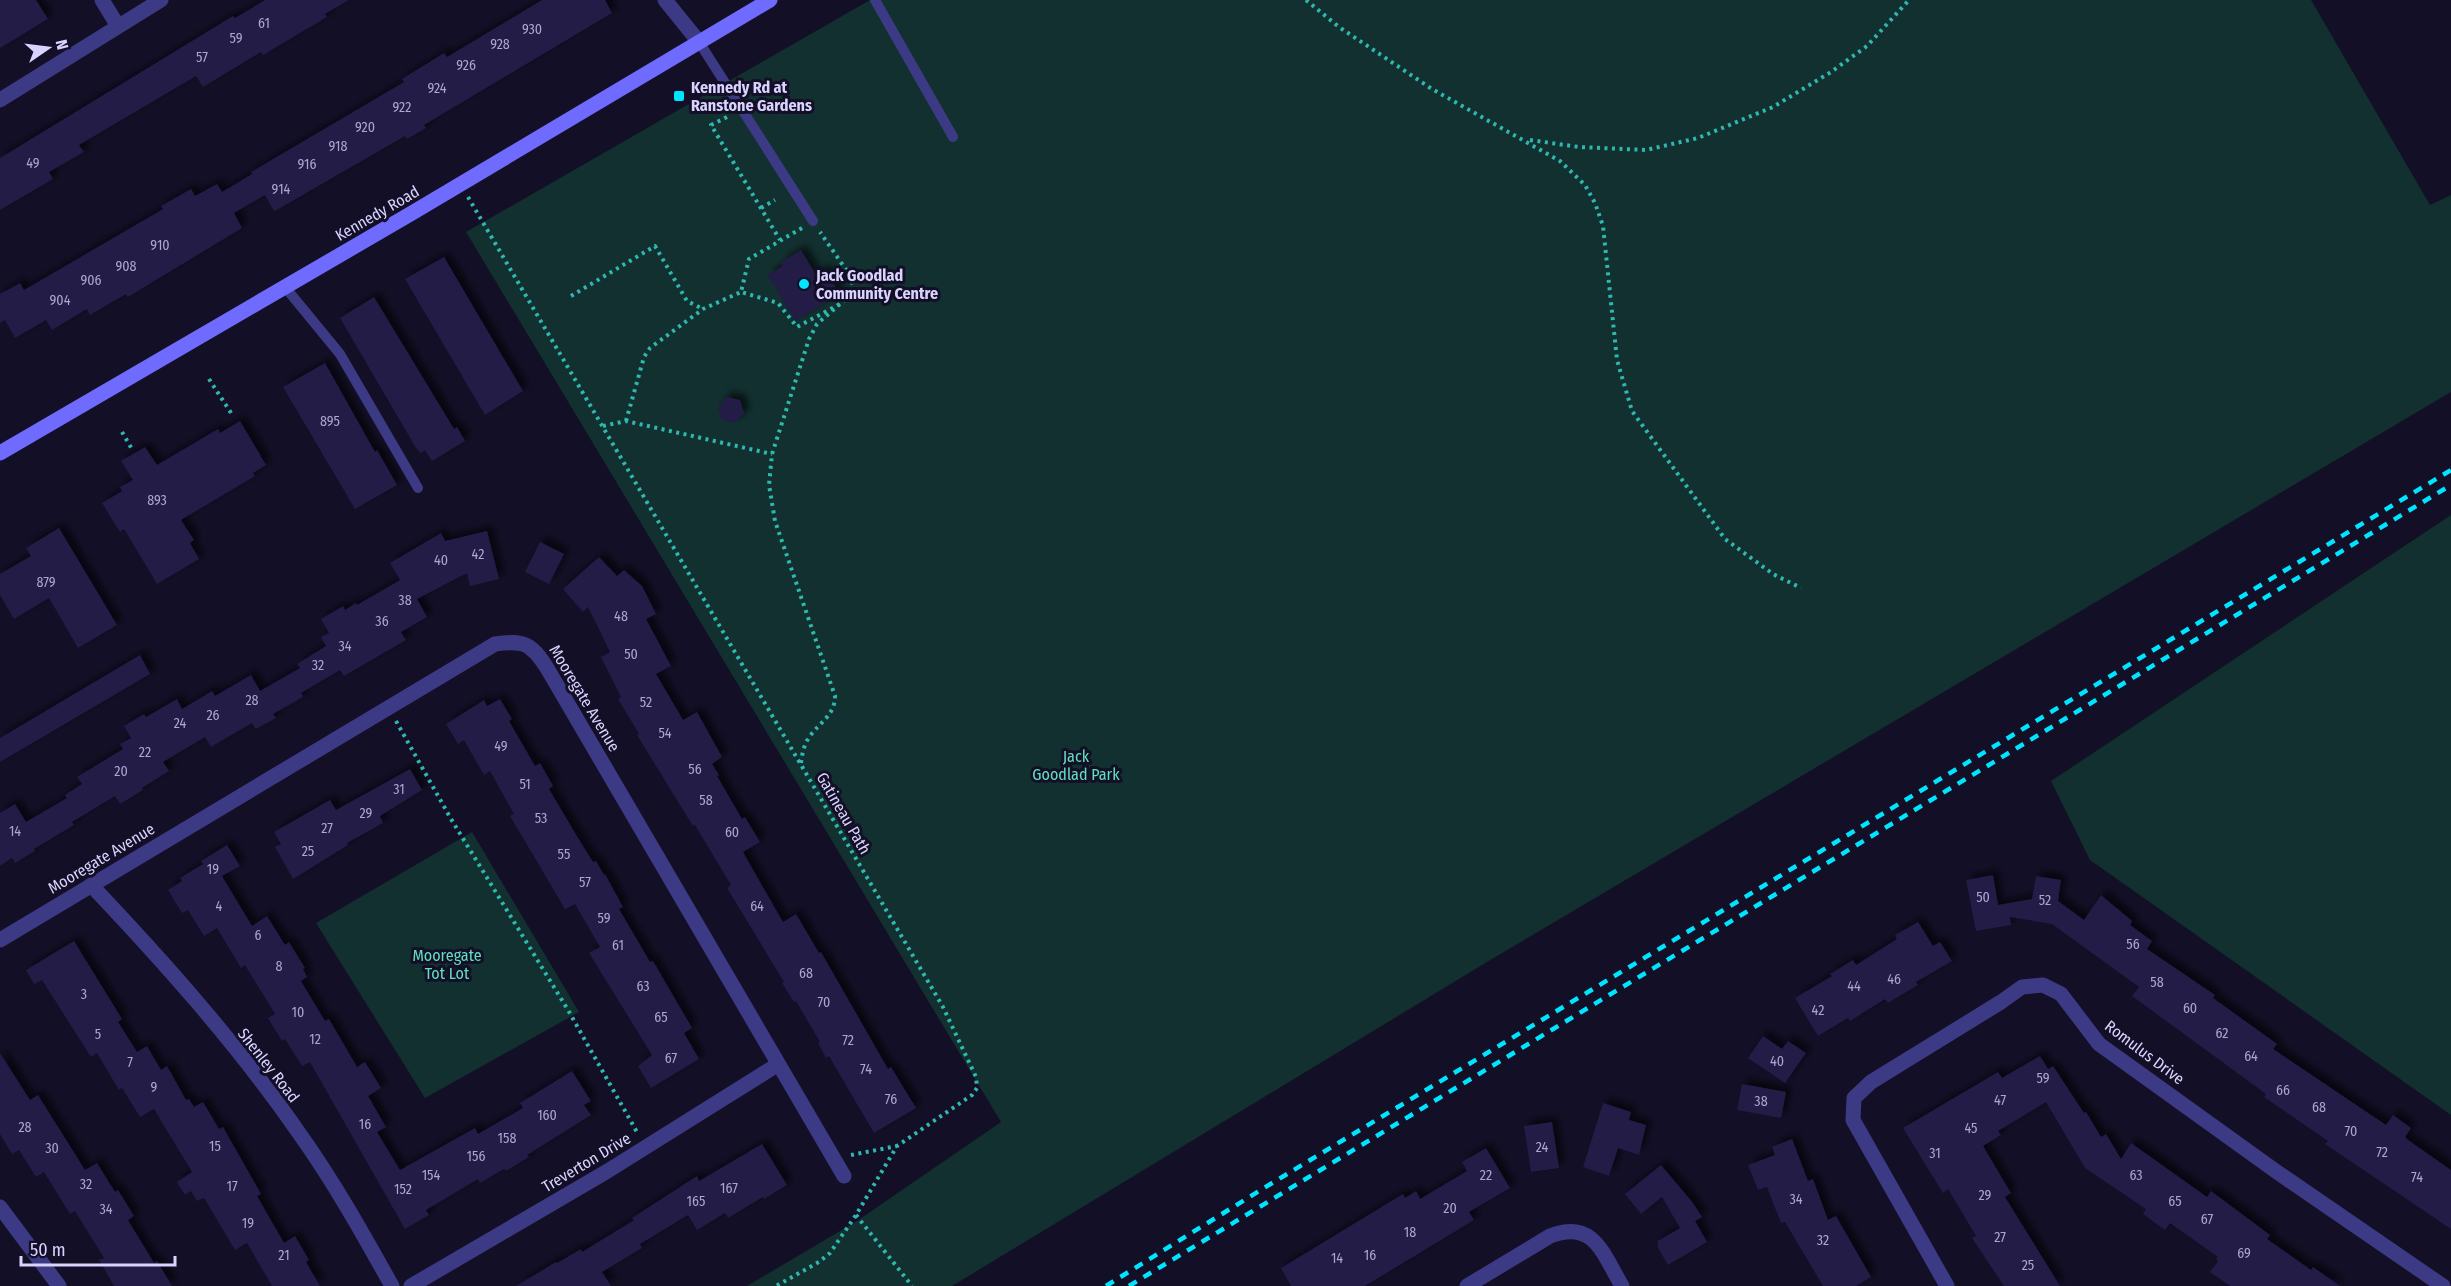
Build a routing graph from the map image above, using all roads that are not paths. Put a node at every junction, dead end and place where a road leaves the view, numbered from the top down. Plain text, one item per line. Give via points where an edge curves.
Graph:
1 (102, 0) edge
2 (161, 0) edge
3 (665, 0) edge
4 (770, 0) edge
5 (875, 0) edge
6 (118, 26) junction
7 (699, 42) junction
8 (0, 100) edge
9 (953, 137) dead end
10 (813, 222) road end
11 (285, 287) junction
12 (0, 453) edge
13 (418, 488) dead end
14 (90, 885) junction
15 (0, 940) edge
16 (777, 1065) junction
17 (844, 1176) dead end
18 (0, 1207) edge
19 (59, 1286) edge
20 (392, 1286) edge
21 (411, 1286) edge
22 (1467, 1286) edge
23 (1622, 1286) edge
24 (1947, 1286) edge
25 (2443, 1286) edge

1 - 6 street
2 - 6 street
3 - 7 street
4 - 7 main road, Kennedy Road
5 - 9 lane
6 - 8 street
7 - 10 lane
7 - 11 main road, Kennedy Road
11 - 12 main road, Kennedy Road
11 - 13 lane via 340,354
14 - 15 street, Mooregate Avenue
14 - 16 street, Mooregate Avenue via 495,644 518,641 536,650
14 - 20 street, Shenley Road via 219,1030 299,1133
16 - 17 street, Mooregate Avenue
16 - 21 street, Treverton Drive via 646,1148
18 - 19 street
22 - 23 street via 1564,1230 1591,1237
24 - 25 street, Romulus Drive via 1853,1120 1854,1098 1870,1082 2022,987 2043,986 2061,994 2099,1044

